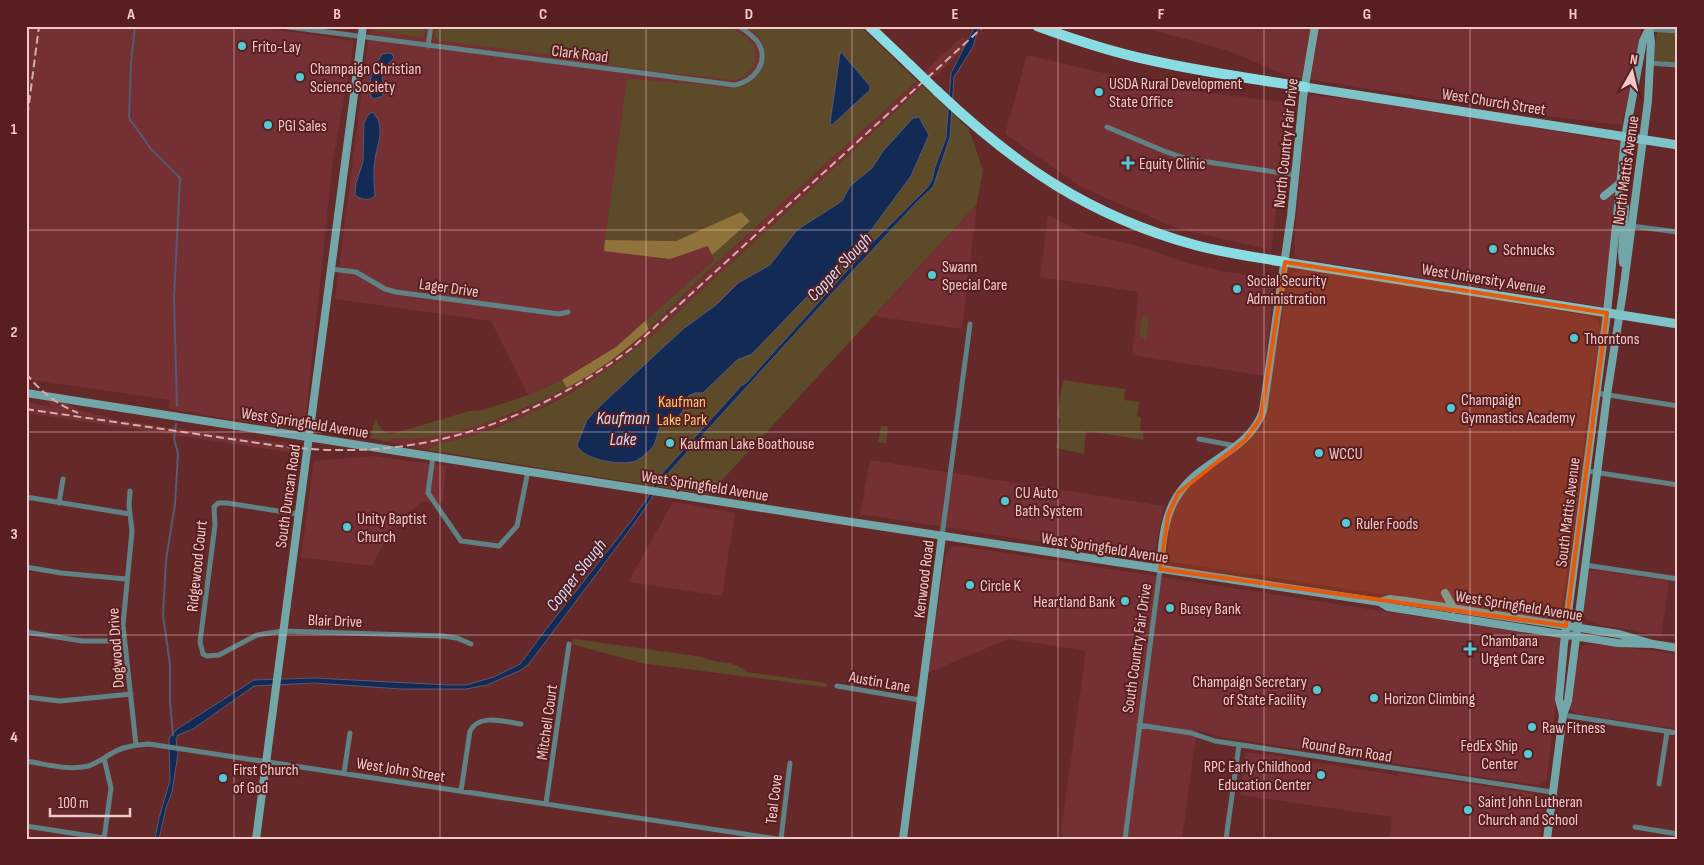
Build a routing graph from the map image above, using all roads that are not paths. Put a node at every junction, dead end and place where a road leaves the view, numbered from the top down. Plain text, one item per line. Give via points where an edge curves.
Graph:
1 (281, 26) edge
2 (363, 26) edge
3 (431, 26) edge
4 (739, 26) edge
5 (870, 26) edge
6 (1037, 26) edge
7 (1315, 26) edge
8 (1649, 28) edge
9 (1678, 31) edge
10 (361, 38) junction
11 (428, 46) junction
12 (1649, 63) junction
13 (1678, 65) edge
14 (1305, 87) junction
15 (1107, 127) dead end
16 (1625, 137) junction
17 (1643, 140) junction
18 (1678, 145) edge
19 (1296, 175) junction
20 (1620, 183) junction
21 (1604, 196) dead end
22 (1619, 198) junction
23 (1631, 226) junction
24 (1678, 232) edge
25 (1285, 262) junction
26 (331, 269) junction
27 (1625, 276) junction
28 (568, 312) dead end
29 (1607, 313) junction
30 (1618, 315) junction
31 (970, 324) dead end
32 (1678, 324) edge
33 (26, 393) edge
34 (1596, 393) junction
35 (1606, 395) junction
36 (1678, 406) edge
37 (310, 436) junction
38 (1198, 439) dead end
39 (1237, 447) junction
40 (433, 456) junction
41 (528, 471) junction
42 (1587, 471) junction
43 (1597, 473) junction
44 (63, 479) dead end
45 (1678, 485) edge
46 (130, 491) dead end
47 (26, 497) edge
48 (59, 502) junction
49 (130, 514) junction
50 (298, 514) junction
51 (942, 536) junction
52 (1585, 565) junction
53 (26, 567) edge
54 (1160, 569) junction
55 (126, 579) junction
56 (1678, 579) edge
57 (1445, 593) dead end
58 (1380, 602) junction
59 (1454, 608) junction
60 (1566, 626) junction
61 (1577, 628) junction
62 (283, 631) junction
63 (26, 632) edge
64 (1565, 636) junction
65 (1576, 637) junction
66 (124, 641) junction
67 (470, 644) dead end
68 (569, 644) dead end
69 (1653, 644) junction
70 (1678, 648) edge
71 (203, 654) joint
72 (837, 686) dead end
73 (131, 694) junction
74 (26, 697) edge
75 (920, 700) junction
76 (1562, 715) junction
77 (521, 724) dead end
78 (1139, 725) junction
79 (1667, 732) junction
80 (350, 733) dead end
81 (1678, 733) edge
82 (136, 744) junction
83 (1239, 744) junction
84 (104, 758) junction
85 (26, 761) edge
86 (267, 761) junction
87 (790, 763) dead end
88 (344, 773) junction
89 (1659, 784) dead end
90 (461, 791) junction
91 (1552, 792) junction
92 (546, 804) junction
93 (26, 826) edge
94 (1635, 827) dead end
95 (1678, 834) edge
96 (104, 838) edge
97 (256, 839) edge
98 (776, 839) edge
99 (781, 839) edge
100 (903, 839) edge
101 (1125, 839) edge
102 (1226, 839) edge
103 (1547, 839) edge

1 - 10 street, Clark Road
2 - 10 main road, South Duncan Road
3 - 11 street
4 - 11 street, Clark Road via 756,40 762,57 752,78 734,85
5 - 25 highway, bridge via 980,131 1041,177 1088,204 1175,240
6 - 14 highway via 1153,61
7 - 14 main road, North Country Fair Drive
8 - 9 street
8 - 12 main road, North Mattis Avenue
8 - 16 main road, North Mattis Avenue via 1643,41
10 - 11 street, Clark Road
10 - 26 main road, South Duncan Road
12 - 13 street
12 - 17 main road, North Mattis Avenue
14 - 16 main road, West Church Street
14 - 19 main road, North Country Fair Drive
15 - 19 street via 1187,160
16 - 17 main road, West Church Street
16 - 20 main road, North Mattis Avenue
17 - 18 main road, West Church Street
17 - 23 main road, North Mattis Avenue
19 - 25 main road, North Country Fair Drive
20 - 21 main road
20 - 22 main road, North Mattis Avenue
22 - 27 main road via 1625,207 1622,252
22 - 29 main road, North Mattis Avenue
23 - 24 street
23 - 27 main road, North Mattis Avenue
25 - 29 main road, West University Avenue
25 - 39 main road, South Country Fair Drive via 1263,411 1253,432
26 - 28 street, Lager Drive via 356,272 396,292 559,314
26 - 37 main road, South Duncan Road
27 - 30 main road, North Mattis Avenue
29 - 30 main road, West University Avenue
29 - 34 main road, South Mattis Avenue
30 - 32 main road, West University Avenue
30 - 35 main road, South Mattis Avenue
31 - 51 street, Kenwood Road
33 - 37 main road, West Springfield Avenue
34 - 35 street
34 - 42 main road, South Mattis Avenue
35 - 36 street
35 - 43 main road, South Mattis Avenue
37 - 40 main road, West Springfield Avenue
37 - 50 main road, South Duncan Road
38 - 39 street
39 - 54 main road, South Country Fair Drive via 1188,482 1178,493 1167,517
40 - 41 main road, West Springfield Avenue
40 - 41 street via 428,493 461,541 500,546 517,526
41 - 51 main road, West Springfield Avenue
42 - 43 street
42 - 60 main road, South Mattis Avenue
43 - 45 street
43 - 52 main road, South Mattis Avenue
44 - 48 street
46 - 49 street, Dogwood Drive
47 - 48 street
48 - 49 street
49 - 55 street, Dogwood Drive via 132,531
50 - 62 main road, South Duncan Road
50 - 71 street, Ridgewood Court via 227,503 214,506 200,642
51 - 54 main road, West Springfield Avenue
51 - 75 main road, Kenwood Road
52 - 56 street
52 - 61 main road, South Mattis Avenue
53 - 55 street
54 - 58 main road, West Springfield Avenue
54 - 78 street, South Country Fair Drive
55 - 66 street, Dogwood Drive
57 - 59 main road
58 - 59 main road, West Springfield Avenue via 1389,599
58 - 64 main road, West Springfield Avenue via 1388,607
59 - 60 main road, West Springfield Avenue
60 - 61 main road, West Springfield Avenue
60 - 64 main road, South Mattis Avenue
61 - 65 main road, South Mattis Avenue
61 - 69 main road, West Springfield Avenue via 1619,634
62 - 67 street, Blair Drive via 442,636
62 - 71 street, Blair Drive via 252,637 219,655
62 - 86 main road, South Duncan Road
63 - 66 street via 82,641
64 - 65 main road, West Springfield Avenue
64 - 76 main road, South Mattis Avenue via 1559,699
65 - 69 main road, West Springfield Avenue
65 - 76 main road, South Mattis Avenue via 1568,701
66 - 73 street, Dogwood Drive
68 - 92 street, Mitchell Court
69 - 70 main road, West Springfield Avenue
72 - 75 street, Austin Lane
73 - 74 street via 60,701
73 - 82 street, Dogwood Drive
75 - 100 main road, Kenwood Road
76 - 79 street
76 - 91 main road, South Mattis Avenue
77 - 90 street via 482,720 473,726
78 - 83 street, Round Barn Road
78 - 101 street, South Country Fair Drive
79 - 81 street
79 - 89 street
80 - 88 street
82 - 84 street, West John Street
82 - 86 street, West John Street
83 - 91 street, Round Barn Road
83 - 102 street
84 - 85 street, West John Street via 73,768
84 - 96 street via 111,788
86 - 88 street, West John Street
86 - 97 main road, South Duncan Road
87 - 99 street, Teal Cove
88 - 90 street, West John Street
90 - 92 street, West John Street
91 - 103 main road, South Mattis Avenue
92 - 98 street, West John Street
93 - 96 street
94 - 95 street

